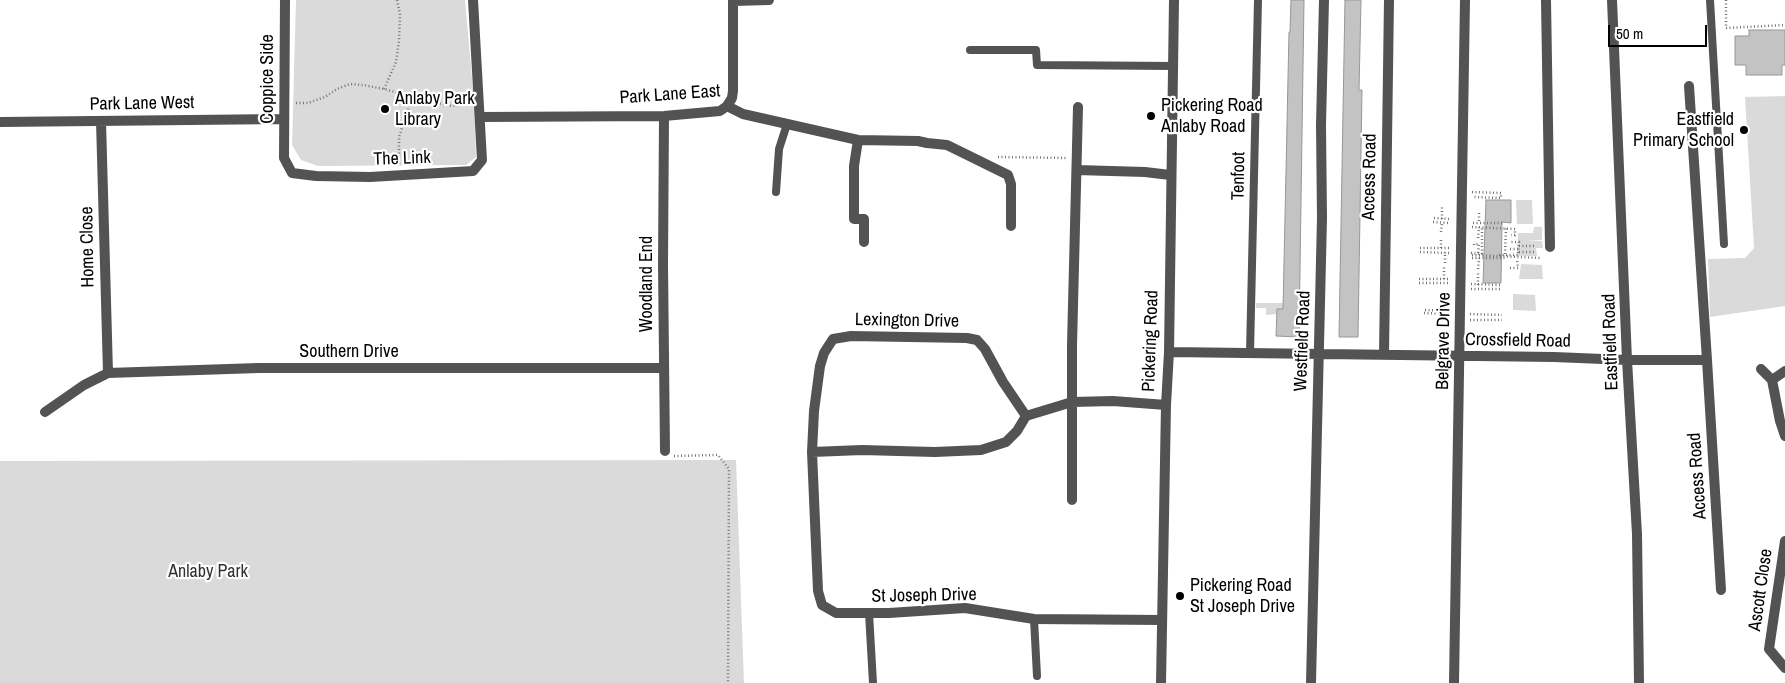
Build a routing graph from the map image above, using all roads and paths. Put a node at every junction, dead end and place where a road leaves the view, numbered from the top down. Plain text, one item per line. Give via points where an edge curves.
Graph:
1 (285, 0) edge
2 (397, 0) edge
3 (473, 0) edge
4 (769, 0) edge
5 (1174, 0) edge
6 (1258, 0) edge
7 (1324, 0) edge
8 (1389, 0) edge
9 (1466, 0) edge
10 (1546, 0) edge
11 (1612, 0) edge
12 (1710, 0) edge
13 (1726, 0) edge
14 (733, 1) edge
15 (1785, 25) edge
16 (970, 50) dead end
17 (1173, 66) junction
18 (1689, 86) dead end
19 (384, 89) junction
20 (410, 95) junction
21 (474, 101) dead end
22 (293, 104) dead end
23 (727, 106) junction
24 (1078, 107) dead end
25 (664, 116) junction
26 (480, 117) junction
27 (284, 119) junction
28 (101, 121) junction
29 (0, 122) edge
30 (787, 124) junction
31 (858, 140) junction
32 (284, 158) joint
33 (980, 161) junction
34 (399, 165) dead end
35 (1077, 170) junction
36 (1170, 175) junction
37 (776, 192) dead end
38 (1469, 192) dead end
39 (1469, 197) dead end
40 (1442, 207) dead end
41 (1479, 213) dead end
42 (1451, 219) dead end
43 (1434, 220) dead end
44 (1442, 221) junction
45 (1468, 223) dead end
46 (1479, 223) junction
47 (1451, 224) dead end
48 (1503, 224) dead end
49 (1011, 226) dead end
50 (1468, 227) dead end
51 (1481, 227) junction
52 (1506, 228) junction
53 (1441, 232) dead end
54 (1511, 235) dead end
55 (1441, 238) dead end
56 (1478, 238) dead end
57 (864, 242) dead end
58 (1510, 242) dead end
59 (1724, 244) dead end
60 (1536, 246) dead end
61 (1550, 247) dead end
62 (1441, 248) junction
63 (1451, 248) dead end
64 (1510, 249) dead end
65 (1519, 249) junction
66 (1445, 252) junction
67 (1473, 252) dead end
68 (1535, 252) dead end
69 (1451, 253) dead end
70 (1468, 255) junction
71 (1480, 255) junction
72 (1505, 255) junction
73 (1541, 258) dead end
74 (1445, 262) dead end
75 (1444, 267) dead end
76 (1510, 268) dead end
77 (1450, 278) dead end
78 (1419, 279) dead end
79 (1444, 279) junction
80 (1419, 283) dead end
81 (1450, 283) dead end
82 (1467, 284) dead end
83 (1478, 285) junction
84 (1502, 285) dead end
85 (1467, 288) dead end
86 (1502, 289) dead end
87 (1424, 312) dead end
88 (1449, 312) dead end
89 (1466, 314) dead end
90 (1502, 314) dead end
91 (1466, 320) dead end
92 (1502, 320) dead end
93 (1169, 352) junction
94 (1250, 354) junction
95 (1318, 355) junction
96 (1384, 355) junction
97 (1460, 357) junction
98 (1627, 360) junction
99 (1707, 360) junction
100 (664, 368) junction
101 (1761, 369) dead end
102 (1785, 371) edge
103 (108, 373) junction
104 (1772, 380) junction
105 (1072, 402) junction
106 (1166, 405) junction
107 (45, 412) dead end
108 (1026, 416) junction
109 (1785, 436) edge
110 (665, 452) joint
111 (812, 452) junction
112 (1072, 500) dead end
113 (814, 501) joint
114 (1785, 541) edge
115 (1721, 590) dead end
116 (869, 613) junction
117 (1034, 619) junction
118 (1162, 620) junction
119 (1785, 668) edge
120 (1037, 676) dead end
121 (728, 683) edge
122 (873, 683) edge
123 (1161, 683) edge
124 (1311, 683) edge
125 (1454, 683) edge
126 (1640, 683) edge

1 - 27 street, Coppice Side
2 - 19 path via 400,41 396,62
3 - 26 street
4 - 14 street
5 - 17 street, Pickering Road
6 - 94 lane, Tenfoot
7 - 95 street, Westfield Road
8 - 96 street, Access Road
9 - 97 street, Belgrave Drive
10 - 61 street
11 - 98 street, Eastfield Road
12 - 59 lane
13 - 15 path via 1726,28
14 - 23 street via 733,91
16 - 17 lane via 1036,50 1037,65
17 - 36 street, Pickering Road
18 - 99 street, Access Road
19 - 20 path
19 - 22 path via 350,84 308,103
20 - 21 path via 452,106
20 - 34 path via 399,137
23 - 25 street, Park Lane East via 720,111
23 - 30 street, Park Lane East via 743,114
24 - 35 street
25 - 26 street, Park Lane East
25 - 100 street, Woodland End
26 - 32 street, The Link via 482,160 473,171 370,177 316,176 292,173
27 - 28 street, Park Lane West
27 - 32 street, Coppice Side
28 - 29 street, Park Lane West
28 - 103 street, Home Close
30 - 31 street, Park Lane East
30 - 37 lane via 779,149
31 - 33 street, Park Lane East via 918,140 947,145
31 - 57 street via 854,166 854,219 864,219
33 - 35 path via 994,157 1070,158 1070,170
33 - 49 street, Park Lane East via 1008,175
35 - 36 street
35 - 105 street
36 - 93 street, Pickering Road
38 - 39 path via 1501,193 1501,198
40 - 44 path
41 - 46 path
42 - 44 path
43 - 44 path
44 - 47 path
44 - 53 path
45 - 46 path
46 - 48 path
50 - 51 path
51 - 52 path
51 - 56 path
51 - 71 path
52 - 54 path via 1516,229 1515,235
52 - 72 path
55 - 62 path
58 - 65 path via 1519,242
60 - 65 path
62 - 63 path
62 - 66 path via 1420,250
64 - 65 path
65 - 68 path
65 - 72 path via 1518,255
66 - 69 path
66 - 74 path
67 - 71 path via 1474,244 1479,244
70 - 71 path
70 - 71 path
70 - 73 path
71 - 72 path
71 - 76 path via 1518,259 1518,268
71 - 83 path
75 - 79 path
77 - 79 path
78 - 79 path
80 - 81 path
82 - 83 path
83 - 84 path
85 - 86 path
87 - 88 path
89 - 90 path
91 - 92 path
93 - 94 street, Crossfield Road
93 - 106 street, Pickering Road
94 - 95 street, Crossfield Road
95 - 96 street, Crossfield Road
95 - 124 street, Westfield Road
96 - 97 street, Crossfield Road
97 - 98 street, Crossfield Road
97 - 125 street, Belgrave Drive
98 - 99 street
98 - 126 street, Eastfield Road via 1637,534
99 - 115 street, Access Road
100 - 103 street, Southern Drive via 258,368
100 - 110 street, Woodland End
101 - 104 street
102 - 104 street
103 - 107 street, Southern Drive
104 - 109 street
105 - 106 street
105 - 108 street
105 - 112 street
106 - 118 street, Pickering Road
108 - 111 street via 1006,442 981,450
108 - 111 street, Lexington Drive via 977,340 851,336 833,339 820,366
110 - 121 path via 666,456 718,454 728,469
111 - 113 street, Lexington Drive
113 - 116 street, St Joseph Drive via 818,590 822,605 836,613
114 - 119 street, Ascott Close via 1769,649
116 - 117 street, St Joseph Drive via 965,608
116 - 122 lane
117 - 118 street, St Joseph Drive
117 - 120 lane
118 - 123 street, Pickering Road

